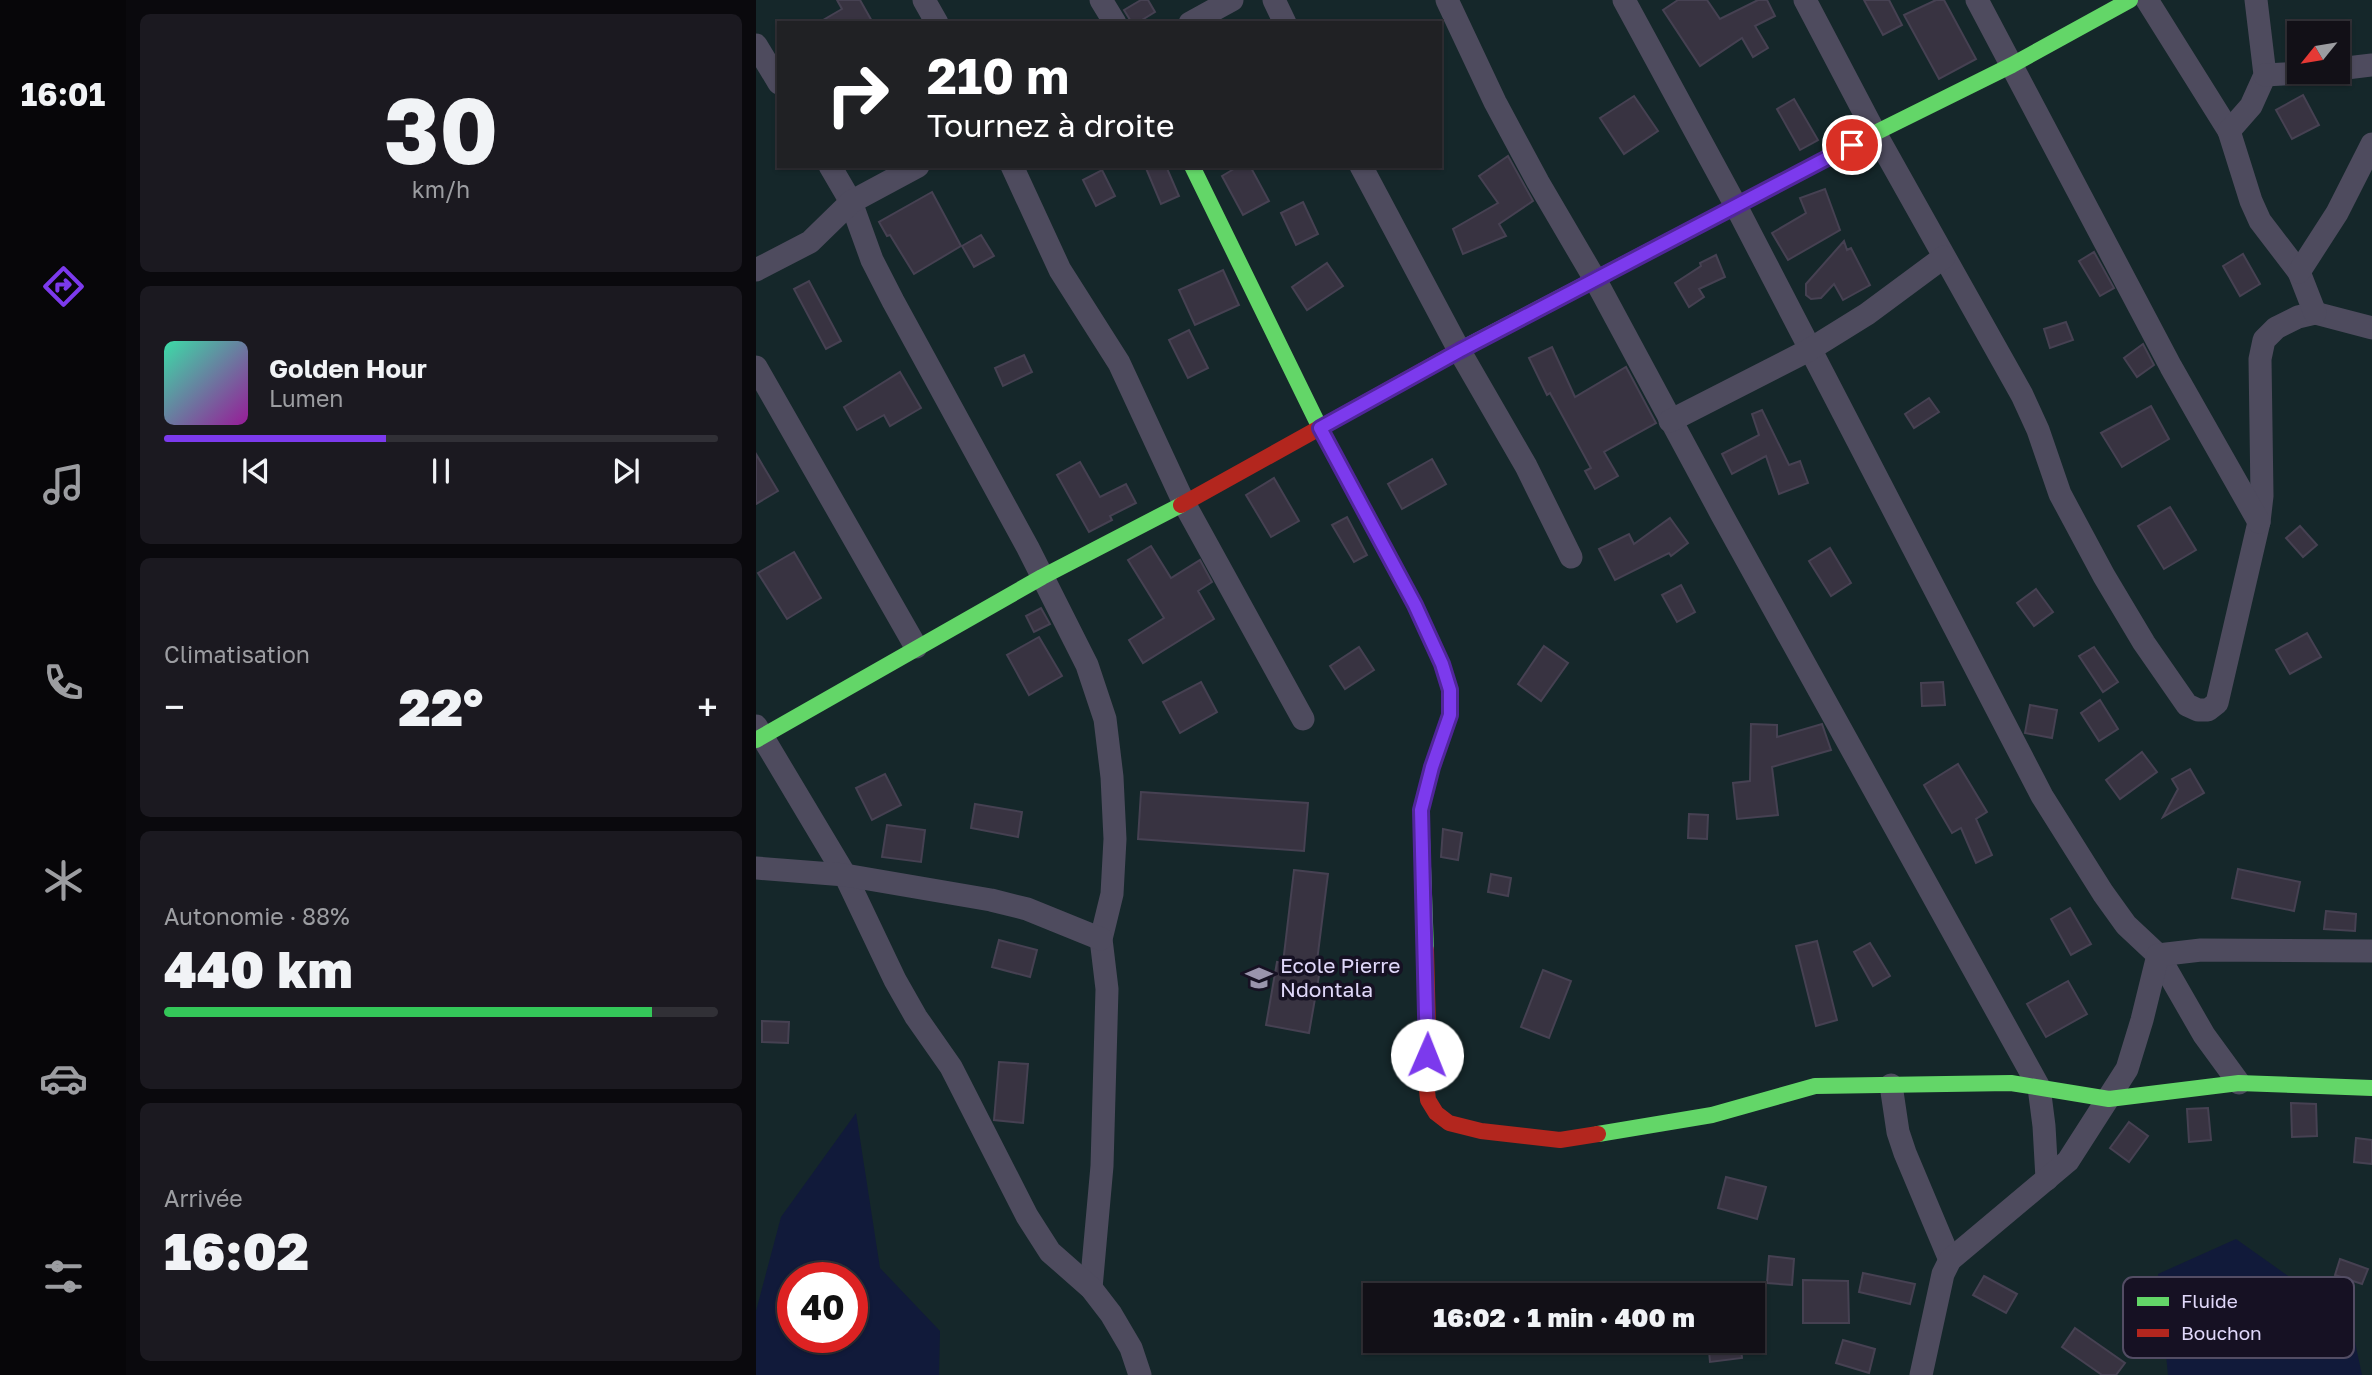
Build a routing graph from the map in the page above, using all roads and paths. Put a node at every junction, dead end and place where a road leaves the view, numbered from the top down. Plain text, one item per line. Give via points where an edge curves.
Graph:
1 (924, 0) edge
2 (1101, 0) edge
3 (1232, 0) edge
4 (1274, 0) edge
5 (1447, 0) edge
6 (1624, 0) edge
7 (1805, 0) edge
8 (1977, 0) edge
9 (2130, 0) edge
10 (2147, 0) edge
11 (2256, 0) edge
12 (936, 21) edge
13 (1114, 21) edge
14 (1194, 21) edge
15 (1284, 21) edge
16 (756, 45) edge
17 (2012, 65) junction
18 (2372, 65) edge
19 (2350, 68) edge
20 (2287, 74) edge
21 (2265, 75) junction
22 (777, 80) edge
23 (2229, 131) junction
24 (1875, 133) junction
25 (2372, 144) edge
26 (831, 168) edge
27 (914, 168) edge
28 (1013, 168) edge
29 (1193, 168) edge
30 (1362, 168) edge
31 (851, 202) junction
32 (1736, 206) junction
33 (1944, 257) junction
34 (756, 270) edge
35 (2299, 272) junction
36 (1596, 281) junction
37 (2315, 313) junction
38 (2372, 328) edge
39 (1809, 350) junction
40 (1459, 351) junction
41 (756, 367) edge
42 (1670, 421) junction
43 (1320, 428) junction
44 (1184, 503) junction
45 (2259, 522) junction
46 (1571, 557) dead end
47 (1042, 577) junction
48 (916, 647) junction
49 (1303, 719) dead end
50 (758, 735) edge
51 (756, 868) edge
52 (845, 875) junction
53 (1101, 939) junction
54 (2372, 951) edge
55 (2158, 955) junction
56 (2239, 1083) junction
57 (1891, 1085) junction
58 (2039, 1087) junction
59 (2372, 1088) edge
60 (2109, 1099) junction
61 (2047, 1179) junction
62 (1950, 1260) junction
63 (1091, 1289) junction
64 (1140, 1375) edge
65 (1920, 1375) edge

1 - 12 street
2 - 13 street
3 - 14 street
4 - 15 street
5 - 36 street via 1513,136
6 - 32 street
7 - 24 street
8 - 17 street
9 - 17 street
10 - 23 street
11 - 21 street
16 - 22 street
17 - 24 street
17 - 45 street via 2171,367
18 - 19 street
20 - 21 street
21 - 23 street via 2251,106
23 - 35 street via 2260,221
24 - 32 street
24 - 33 street
25 - 35 street via 2337,213
26 - 31 street
27 - 31 street
28 - 44 street via 1060,270 1119,363
29 - 43 street
30 - 40 street
31 - 34 street via 810,242
31 - 47 street via 872,260
32 - 36 street
32 - 39 street
33 - 39 street
33 - 45 street via 2022,395 2060,494 2104,576 2187,705 2198,710 2217,703
35 - 37 street
36 - 40 street
36 - 42 street
37 - 38 street
37 - 45 street via 2276,328 2264,340
39 - 42 street
39 - 55 street via 2042,796 2126,925
40 - 43 street
40 - 46 street via 1526,466
41 - 48 street
42 - 58 street
43 - 44 street
43 - 57 street via 1415,605 1450,690 1450,715 1421,810 1426,1081 1428,1100 1436,1114 1449,1123 1481,1131 1560,1140 1712,1115 1815,1086
44 - 47 street
44 - 49 street
47 - 48 street
47 - 53 street via 1087,666 1105,719 1115,839 1112,894
48 - 50 street
50 - 52 street
51 - 52 street
52 - 53 street via 1027,909
52 - 63 street via 895,980 951,1067 1027,1216 1050,1252
53 - 63 street via 1107,989 1102,1166
54 - 55 street via 2201,950
55 - 56 street via 2204,1035
55 - 60 street via 2127,1069
56 - 59 street
56 - 60 street
57 - 58 street
57 - 62 street via 1905,1153
58 - 60 street
58 - 61 street
60 - 61 street via 2068,1161
61 - 62 street
62 - 65 street
63 - 64 street via 1131,1348

